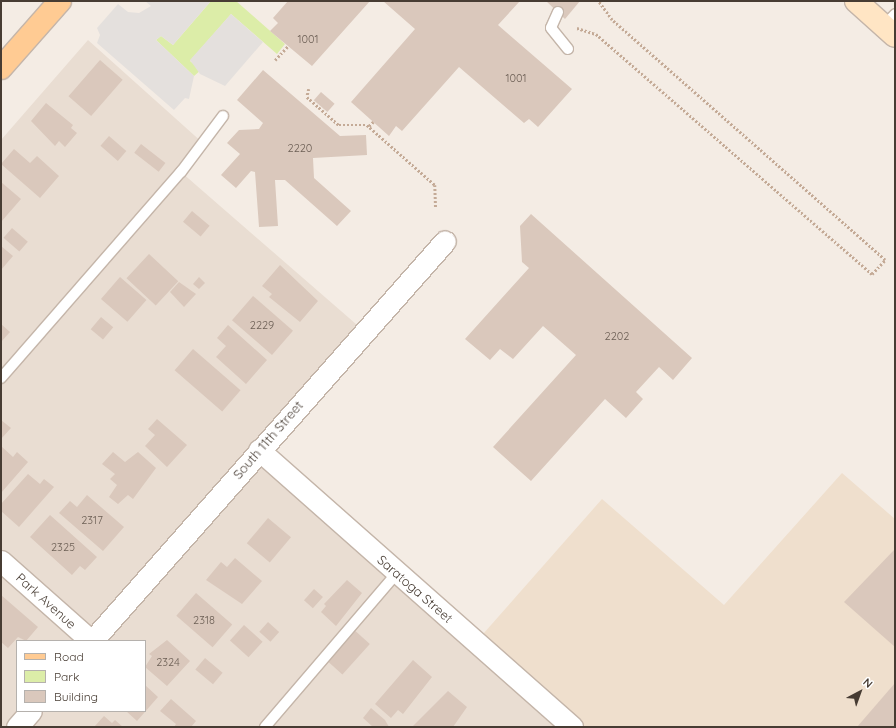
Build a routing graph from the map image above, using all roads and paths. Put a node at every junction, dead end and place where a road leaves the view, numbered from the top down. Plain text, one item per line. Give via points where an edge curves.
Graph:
1 (60, 1) edge
2 (598, 1) edge
3 (856, 1) edge
4 (558, 12) dead end
5 (891, 25) edge
6 (577, 28) dead end
7 (288, 46) dead end
8 (568, 49) dead end
9 (276, 60) dead end
10 (1, 68) edge
11 (309, 89) dead end
12 (223, 116) dead end
13 (373, 122) dead end
14 (369, 126) junction
15 (436, 208) dead end
16 (445, 241) dead end
17 (1, 378) edge
18 (259, 450) junction
19 (1, 561) edge
20 (398, 573) junction
21 (91, 640) edge
22 (93, 640) edge
23 (30, 712) edge
24 (17, 727) edge
25 (265, 727) edge
26 (572, 727) edge

1 - 10 main road
2 - 6 path via 617,25 885,260 872,274 596,34
3 - 5 main road
4 - 8 lane via 551,28
7 - 9 path
11 - 14 path via 307,97 339,125
12 - 17 lane via 181,172
13 - 14 path
14 - 15 path via 435,185
16 - 18 street, South 11th Street
18 - 20 street, Saratoga Street
18 - 22 street, South 11th Street
19 - 21 street, Park Avenue
20 - 25 lane
20 - 26 street, Saratoga Street
23 - 24 street

